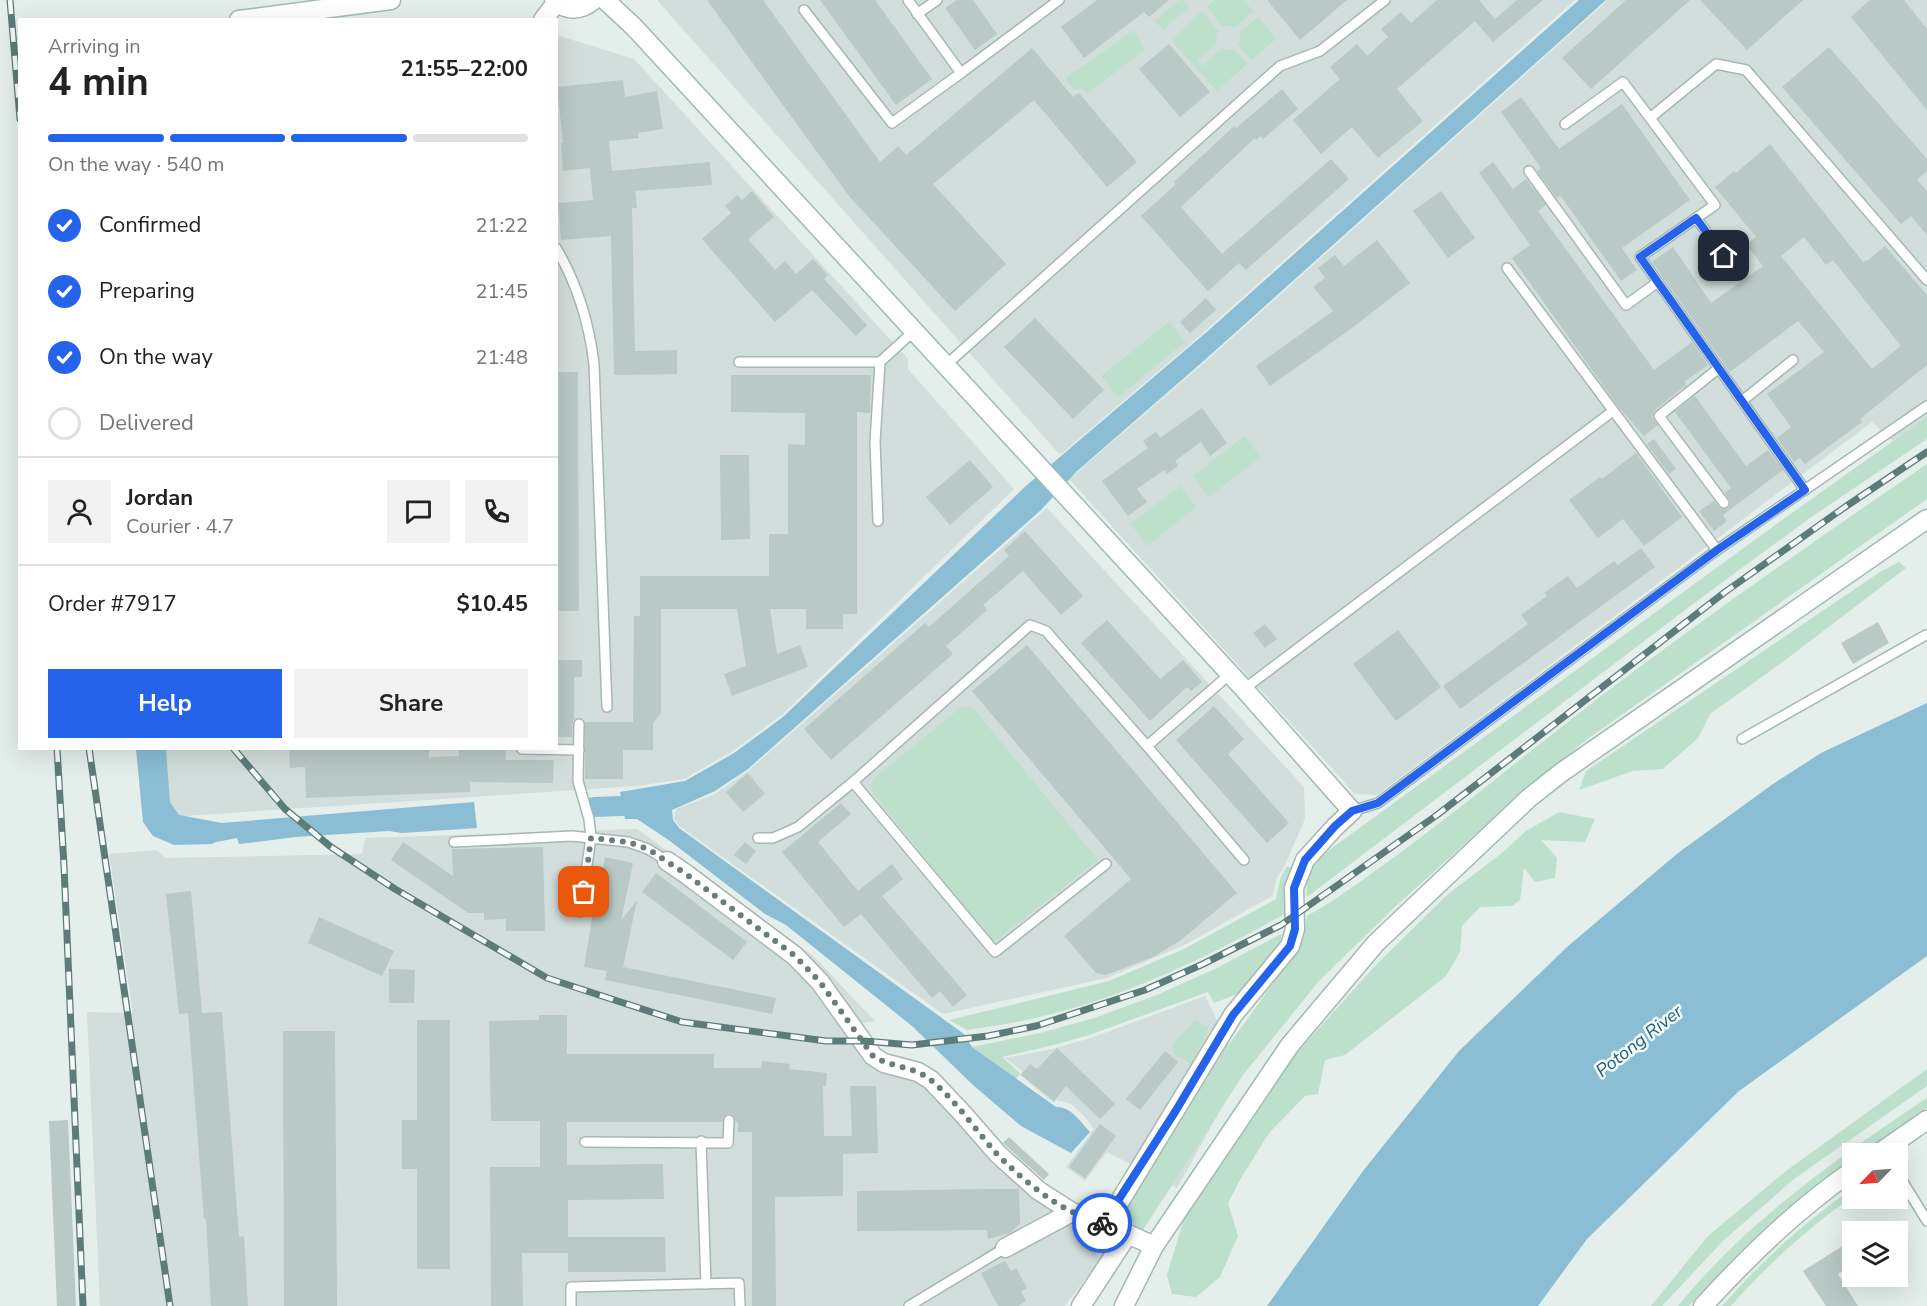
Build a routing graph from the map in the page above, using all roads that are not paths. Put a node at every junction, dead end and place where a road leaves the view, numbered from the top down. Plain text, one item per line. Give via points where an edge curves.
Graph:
1 (391, 0) edge
2 (908, 0) edge
3 (937, 0) edge
4 (1059, 0) edge
5 (1385, 0) edge
6 (555, 1) edge
7 (605, 1) edge
8 (804, 10) dead end
9 (917, 14) junction
10 (254, 18) edge
11 (544, 18) edge
12 (961, 73) junction
13 (1650, 118) junction
14 (1565, 124) dead end
15 (1529, 171) dead end
16 (1696, 218) junction
17 (558, 251) edge
18 (1507, 268) dead end
19 (1738, 274) dead end
20 (1927, 280) edge
21 (1658, 282) junction
22 (915, 331) junction
23 (1793, 360) dead end
24 (739, 362) dead end
25 (880, 362) junction
26 (946, 365) junction
27 (1719, 368) junction
28 (1742, 401) junction
29 (1927, 406) edge
30 (1613, 411) junction
31 (1805, 490) junction
32 (1724, 503) dead end
33 (1927, 519) edge
34 (878, 522) dead end
35 (1717, 550) junction
36 (1926, 636) edge
37 (1230, 674) junction
38 (1244, 689) junction
39 (607, 707) dead end
40 (579, 724) dead end
41 (1742, 740) dead end
42 (1147, 746) junction
43 (558, 750) edge
44 (579, 750) junction
45 (853, 782) junction
46 (1352, 811) junction
47 (591, 838) junction
48 (758, 838) dead end
49 (454, 842) dead end
50 (1244, 860) dead end
51 (667, 861) joint
52 (1106, 864) dead end
53 (580, 912) dead end
54 (729, 1120) dead end
55 (1927, 1120) edge
56 (701, 1141) junction
57 (585, 1142) dead end
58 (1894, 1143) edge
59 (1842, 1178) edge
60 (1908, 1190) edge
61 (1072, 1212) junction
62 (1927, 1221) edge
63 (1106, 1224) junction
64 (1128, 1234) junction
65 (1154, 1246) junction
66 (1005, 1248) joint
67 (706, 1284) junction
68 (571, 1306) edge
69 (740, 1306) edge
70 (909, 1306) edge
71 (1081, 1306) edge
72 (1124, 1306) edge
73 (1703, 1306) edge

1 - 10 street
2 - 9 lane
3 - 9 lane
4 - 12 lane
5 - 26 lane via 1320,51 1280,66
6 - 7 street via 579,9
6 - 11 street
7 - 22 street via 634,27
8 - 12 lane via 892,123
9 - 12 lane
13 - 14 lane via 1623,82
13 - 16 lane via 1715,205
13 - 20 lane via 1716,64 1746,70
15 - 21 lane via 1626,305
16 - 19 lane
16 - 21 lane via 1640,257
17 - 39 lane via 571,272 590,333 594,364
18 - 30 lane
21 - 27 lane
22 - 25 lane
22 - 26 street
23 - 28 lane
24 - 25 lane
25 - 34 lane via 875,442
26 - 37 street
27 - 28 lane
27 - 32 lane via 1659,416
28 - 31 lane
29 - 31 lane
30 - 35 lane
30 - 38 lane
31 - 35 lane
33 - 65 street via 1529,798 1376,943 1290,1044
35 - 46 lane via 1378,803
36 - 41 lane
37 - 38 street
37 - 42 lane
38 - 46 street
40 - 44 lane
42 - 45 lane via 1046,631 1030,625
42 - 50 lane
43 - 44 lane
44 - 47 lane via 578,781
45 - 48 lane via 798,827 773,838
45 - 52 lane via 995,952
46 - 63 street via 1305,860 1294,888 1295,929 1290,946 1233,1015
47 - 49 lane
47 - 51 lane via 628,842
47 - 53 lane
51 - 61 street via 795,956 820,982 873,1056 931,1080 998,1154 1039,1191
54 - 56 lane via 728,1143
55 - 58 street
56 - 57 lane
56 - 67 lane
59 - 73 street via 1764,1242
60 - 62 lane
61 - 63 street
61 - 66 street
63 - 64 street
64 - 65 street
64 - 71 street
65 - 72 street
66 - 70 lane
67 - 68 lane via 571,1287
67 - 69 lane via 739,1283

